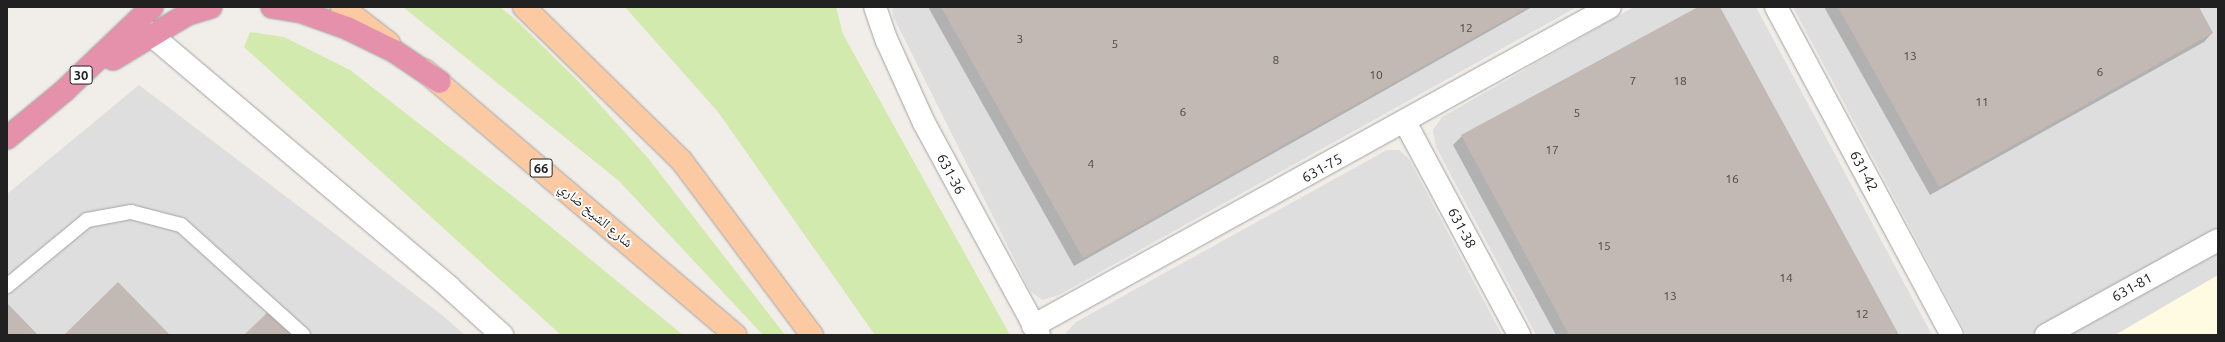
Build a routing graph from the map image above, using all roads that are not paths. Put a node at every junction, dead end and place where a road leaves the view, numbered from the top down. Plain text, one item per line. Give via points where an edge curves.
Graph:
1 (152, 7) edge
2 (211, 7) edge
3 (272, 7) edge
4 (342, 7) edge
5 (524, 7) edge
6 (876, 7) edge
7 (1610, 7) edge
8 (1776, 7) edge
9 (144, 29) junction
10 (440, 82) junction
11 (1405, 122) junction
12 (7, 138) edge
13 (2218, 240) edge
14 (7, 286) edge
15 (1036, 331) edge
16 (303, 335) edge
17 (502, 335) edge
18 (735, 335) edge
19 (812, 335) edge
20 (1519, 335) edge
21 (1952, 335) edge
22 (2046, 335) edge

1 - 9 highway, 30
2 - 9 highway
3 - 10 highway via 302,12 346,28 394,51
4 - 10 main road, شارع الشيخ ضاري / 66
5 - 19 main road via 681,160
6 - 15 street, 631-36 via 887,41 924,123
7 - 11 street, 631-75
8 - 21 street, 631-42
9 - 12 highway, 30
9 - 17 street via 449,286
10 - 18 main road, شارع الشيخ ضاري / 66
11 - 15 street, 631-75
11 - 20 street, 631-38
13 - 22 street, 631-81
14 - 16 lane via 87,220 131,212 181,225

